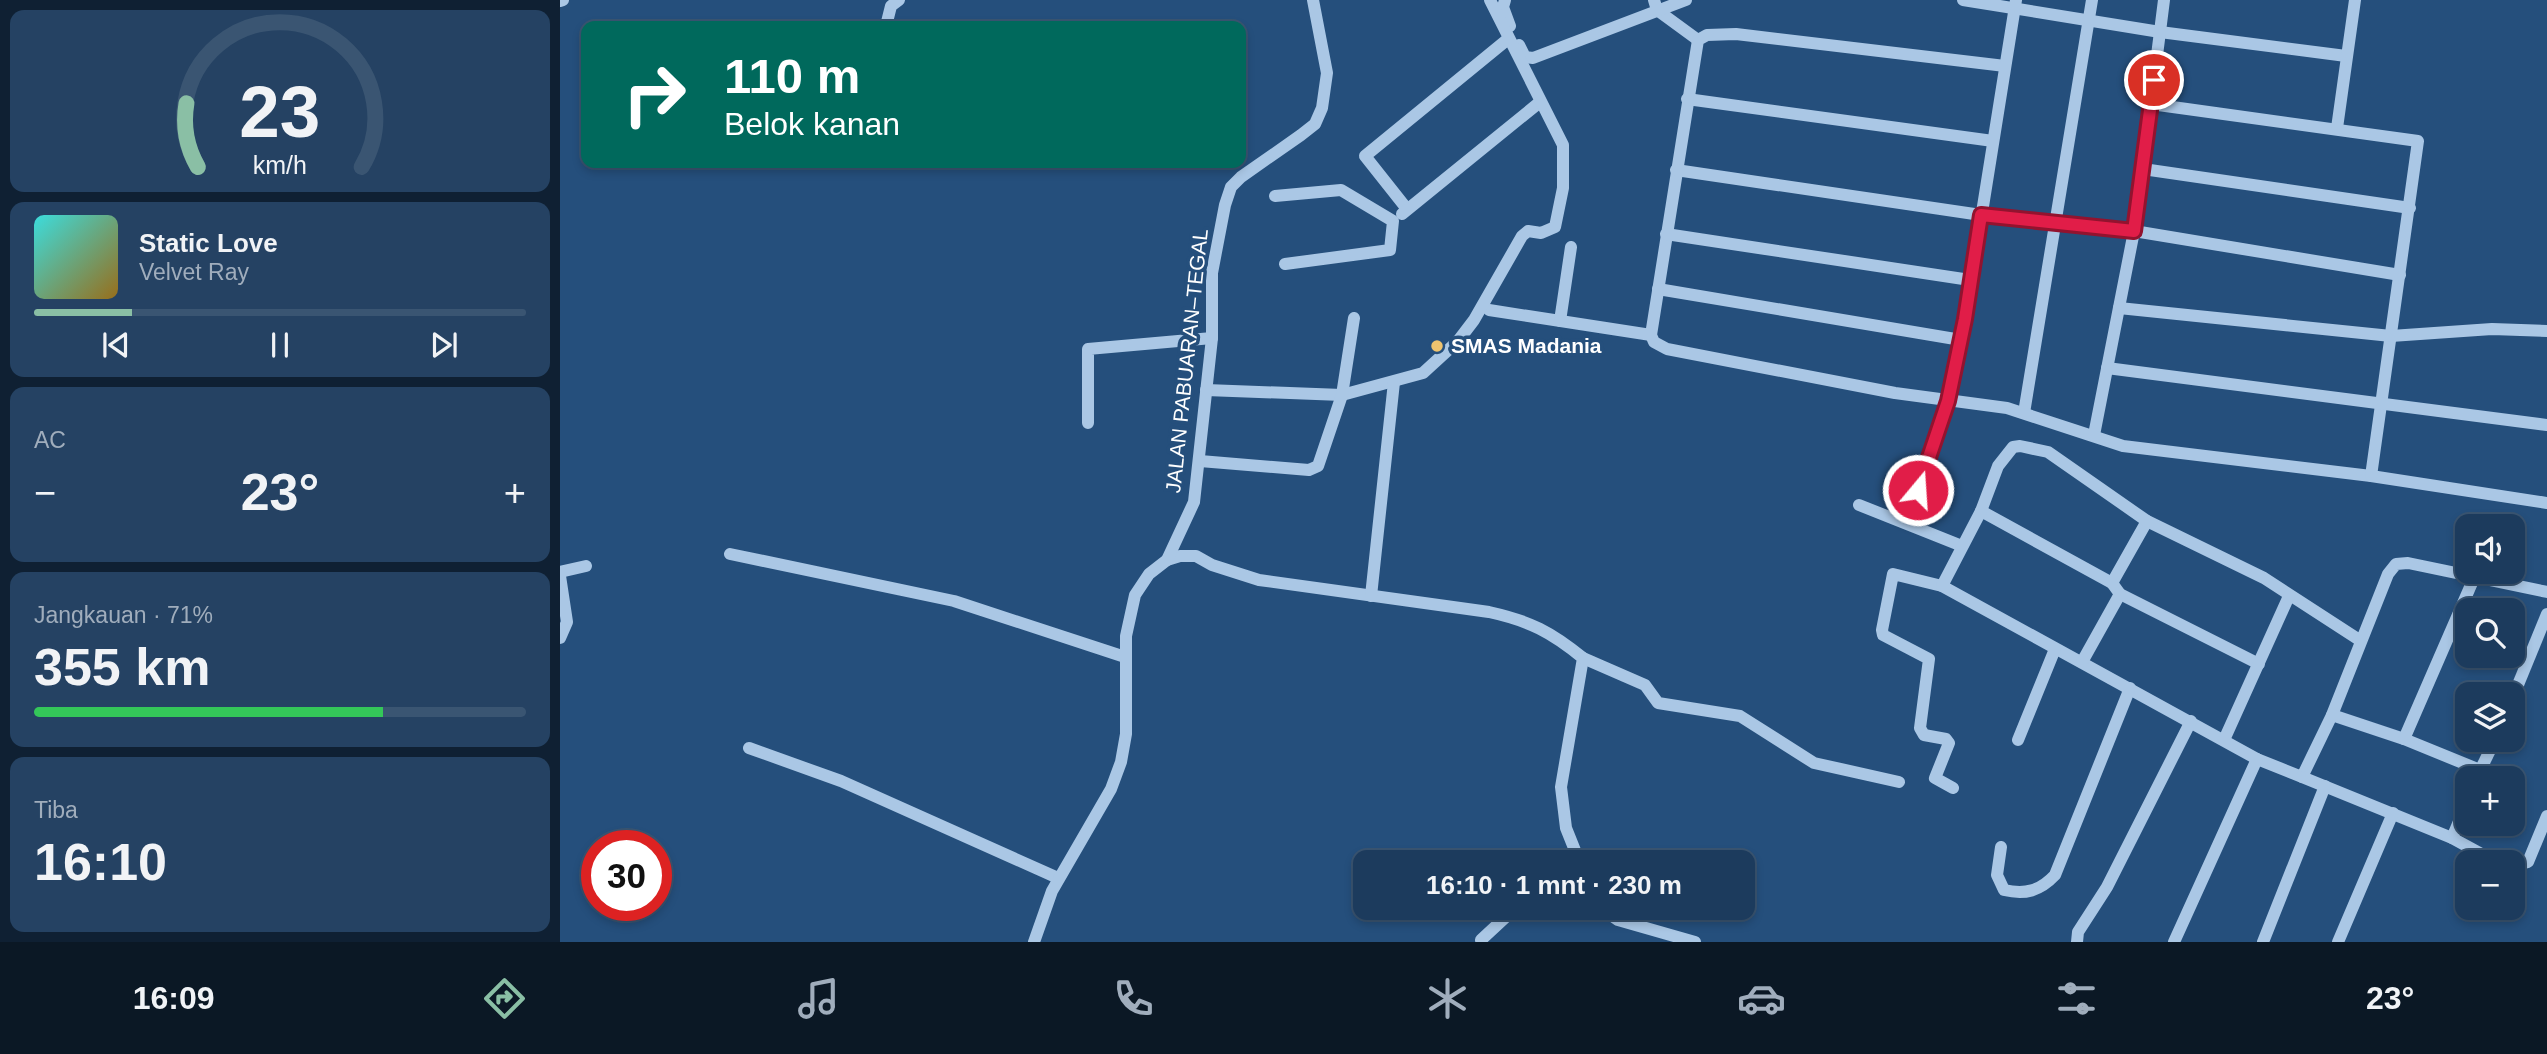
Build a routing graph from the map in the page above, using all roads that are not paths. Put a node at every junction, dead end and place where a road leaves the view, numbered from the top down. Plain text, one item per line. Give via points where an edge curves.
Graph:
1 (899, 0) edge
2 (1313, 0) edge
3 (1490, 0) edge
4 (1505, 0) edge
5 (1686, 0) edge
6 (1963, 0) edge
7 (2092, 0) edge
8 (2164, 0) edge
9 (2355, 0) edge
10 (2015, 4) edge
11 (1655, 5) edge
12 (887, 21) edge
13 (2088, 21) junction
14 (2160, 32) junction
15 (1508, 39) junction
16 (1698, 40) junction
17 (2346, 56) junction
18 (2005, 66) junction
19 (1687, 99) junction
20 (1541, 102) junction
21 (2151, 104) junction
22 (2337, 128) junction
23 (1993, 141) junction
24 (2143, 169) junction
25 (1676, 170) junction
26 (1275, 197) dead end
27 (2410, 208) junction
28 (1407, 209) junction
29 (1981, 215) junction
30 (1393, 221) junction
31 (2055, 225) junction
32 (2134, 231) junction
33 (1666, 234) junction
34 (1571, 247) dead end
35 (1285, 264) dead end
36 (2400, 275) junction
37 (1970, 280) junction
38 (1658, 289) junction
39 (2119, 308) junction
40 (1489, 310) dead end
41 (1354, 318) dead end
42 (1560, 321) junction
43 (2547, 331) edge
44 (1651, 335) junction
45 (2391, 336) junction
46 (1212, 338) junction
47 (1961, 340) junction
48 (2107, 368) junction
49 (1394, 382) junction
50 (1206, 390) junction
51 (1342, 395) junction
52 (1948, 401) junction
53 (2382, 401) junction
54 (2024, 413) junction
55 (1088, 423) dead end
56 (2547, 425) edge
57 (2094, 435) junction
58 (1200, 461) junction
59 (2371, 476) junction
60 (1918, 490) dead end
61 (2547, 503) edge
62 (1859, 505) dead end
63 (1981, 511) junction
64 (2147, 521) junction
65 (1962, 546) junction
66 (730, 554) dead end
67 (1167, 561) junction
68 (586, 566) dead end
69 (560, 574) edge
70 (2455, 574) edge
71 (2471, 584) edge
72 (2503, 584) edge
73 (1942, 586) junction
74 (2116, 588) junction
75 (2547, 593) edge
76 (1371, 596) junction
77 (2289, 596) junction
78 (2547, 614) edge
79 (560, 638) edge
80 (2361, 641) junction
81 (2055, 649) junction
82 (1125, 657) junction
83 (1583, 658) junction
84 (2082, 662) junction
85 (2259, 664) junction
86 (2519, 682) edge
87 (2130, 688) junction
88 (2332, 715) junction
89 (2191, 721) junction
90 (2404, 739) junction
91 (2018, 740) dead end
92 (2224, 740) junction
93 (748, 748) dead end
94 (2258, 760) junction
95 (2461, 766) edge
96 (2302, 777) junction
97 (1899, 782) dead end
98 (2325, 786) junction
99 (1953, 788) dead end
100 (2393, 813) junction
101 (2547, 816) edge
102 (2455, 831) edge
103 (2452, 838) junction
104 (2001, 847) dead end
105 (1575, 850) edge
106 (2474, 850) edge
107 (2525, 863) edge
108 (1058, 878) junction
109 (1502, 920) edge
110 (1618, 920) edge
111 (1481, 940) edge
112 (1034, 942) edge
113 (1695, 942) edge
114 (2077, 942) edge
115 (2174, 942) edge
116 (2263, 942) edge
117 (2338, 942) edge

1 - 12 street via 891,6
2 - 46 street, JALAN PABUARAN–TEGAL via 1327,73 1322,108 1308,130 1231,187 1213,262
3 - 15 street
4 - 11 street via 1503,7 1522,54 1528,58
5 - 11 street
6 - 10 street
7 - 13 street
8 - 14 street
9 - 17 street
10 - 13 street
10 - 18 street
11 - 16 street
13 - 14 street
13 - 31 street
14 - 17 street
14 - 21 street
15 - 20 street
15 - 28 street via 1365,156
16 - 18 street via 1707,35 1736,34
16 - 19 street
17 - 22 street
18 - 23 street
19 - 23 street
19 - 25 street
20 - 28 street
20 - 49 street via 1563,145 1563,187 1555,227 1541,233 1528,230 1458,341 1423,373
21 - 22 street
21 - 24 street
22 - 27 street via 2417,139
23 - 29 street
24 - 27 street
24 - 32 street
25 - 29 street
25 - 33 street
26 - 30 street via 1341,190
27 - 36 street
28 - 30 street
29 - 31 street
29 - 37 street
30 - 35 street via 1390,250
31 - 32 street
31 - 54 street
32 - 36 street
32 - 39 street
33 - 37 street
33 - 38 street
34 - 42 street
36 - 45 street
37 - 47 street
38 - 44 street
38 - 47 street
39 - 45 street
39 - 48 street
40 - 42 street
41 - 51 street
42 - 44 street
43 - 45 street via 2492,329
44 - 52 street via 1667,349
45 - 53 street
46 - 50 street, JALAN PABUARAN–TEGAL
46 - 55 street via 1088,349
47 - 52 street
48 - 53 street
48 - 57 street
49 - 51 street
49 - 76 street
50 - 51 street
50 - 58 street, JALAN PABUARAN–TEGAL
51 - 58 street via 1318,466 1309,470
52 - 54 street
52 - 60 street
53 - 56 street
53 - 59 street
54 - 57 street
57 - 59 street via 2123,446
58 - 67 street, JALAN PABUARAN–TEGAL via 1194,502
59 - 61 street
62 - 65 street
63 - 64 street via 1998,466 2012,447 2020,446 2048,452
63 - 65 street
63 - 74 street
64 - 74 street
64 - 77 street via 2264,578
65 - 73 street
66 - 82 street via 954,601
67 - 76 street via 1196,556 1259,580
67 - 82 street, JALAN PABUARAN–TEGAL via 1149,574 1135,595
68 - 69 street
69 - 79 street via 567,622
70 - 80 street via 2396,564
71 - 90 street
72 - 75 street
73 - 81 street
73 - 99 street via 1894,574 1882,630 1883,635 1929,659 1920,727 1924,735 1949,743 1935,778
74 - 84 street
74 - 85 street
76 - 83 street via 1522,619
77 - 80 street
77 - 85 street
78 - 86 street
80 - 88 street
81 - 84 street
81 - 91 street
82 - 108 street, JALAN PABUARAN–TEGAL via 1126,734 1121,762 1111,789
83 - 97 street via 1645,685 1658,703 1740,716 1814,763
83 - 105 street via 1561,788 1566,828
84 - 87 street
85 - 92 street
87 - 89 street
87 - 104 street via 2055,875 2037,890 2004,890 1997,875
88 - 90 street
88 - 96 street
89 - 92 street
89 - 114 street
90 - 95 street
92 - 94 street
93 - 108 street via 841,781
94 - 96 street
94 - 115 street
96 - 98 street
98 - 100 street
98 - 116 street
100 - 103 street
100 - 117 street
101 - 107 street
102 - 103 street
103 - 106 street
108 - 112 street, JALAN PABUARAN–TEGAL
109 - 111 street
110 - 113 street

